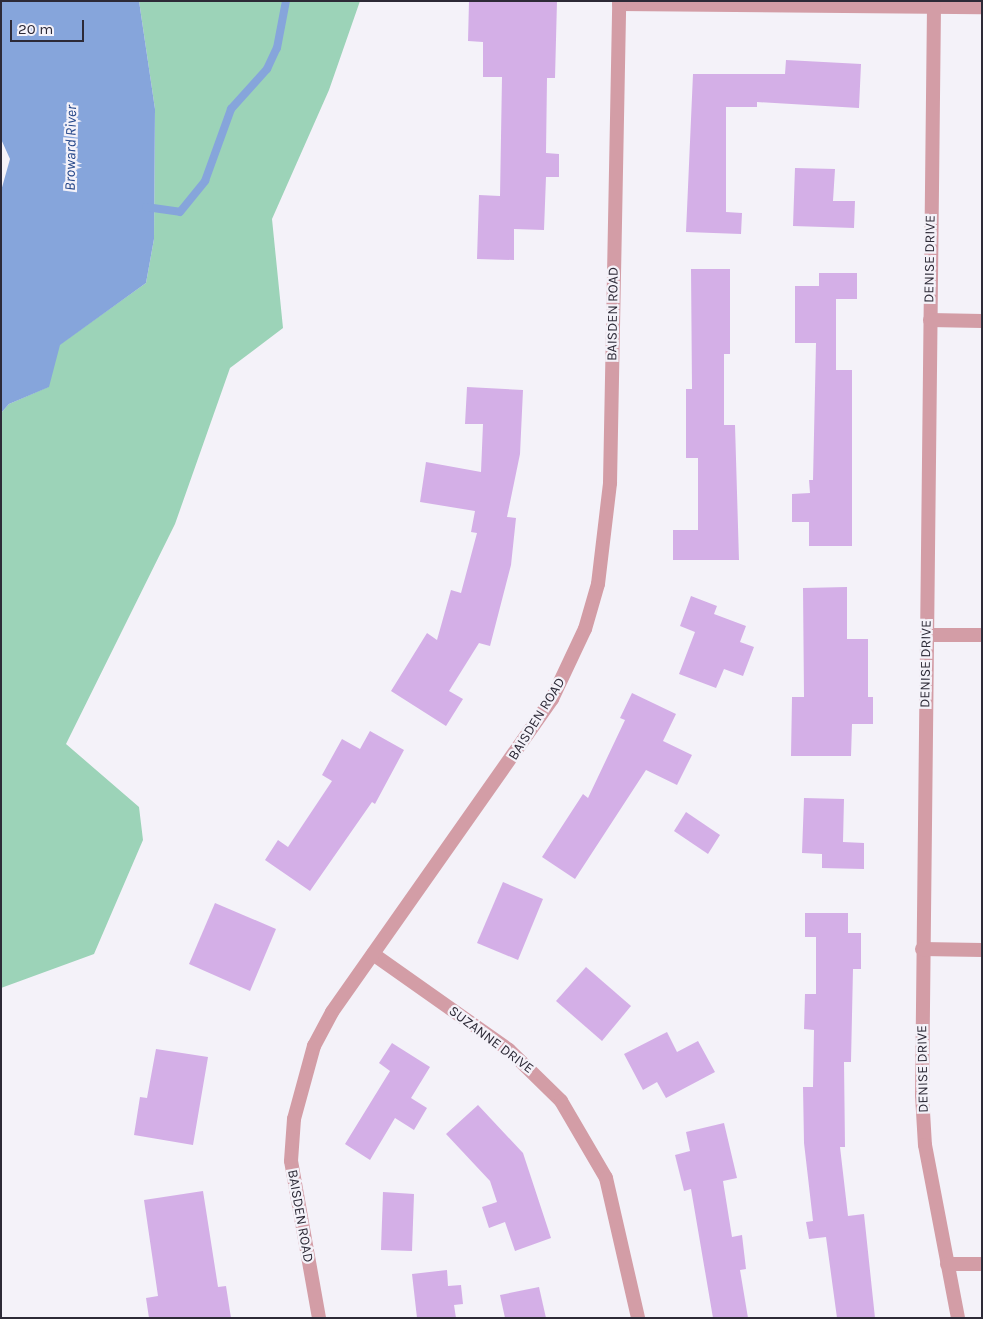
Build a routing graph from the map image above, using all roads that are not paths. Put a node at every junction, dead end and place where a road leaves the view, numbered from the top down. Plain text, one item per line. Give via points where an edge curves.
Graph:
1 (619, 2) edge
2 (934, 6) junction
3 (982, 7) edge
4 (930, 320) junction
5 (982, 321) edge
6 (926, 635) junction
7 (982, 635) edge
8 (922, 949) junction
9 (982, 950) edge
10 (373, 954) junction
11 (947, 1264) junction
12 (982, 1264) edge
13 (319, 1318) edge
14 (638, 1318) edge
15 (958, 1318) edge

1 - 2 street
1 - 10 street, BAISDEN ROAD via 610,483 598,584 584,629 552,699
2 - 3 street
2 - 4 street, DENISE DRIVE
4 - 5 street
4 - 6 street, DENISE DRIVE
6 - 7 street
6 - 8 street, DENISE DRIVE
8 - 9 street
8 - 11 street, DENISE DRIVE via 925,1145
10 - 13 street, BAISDEN ROAD via 314,1046 294,1119 295,1199
10 - 14 street, SUZANNE DRIVE via 509,1050 561,1101 606,1178
11 - 12 street
11 - 15 street, DENISE DRIVE

